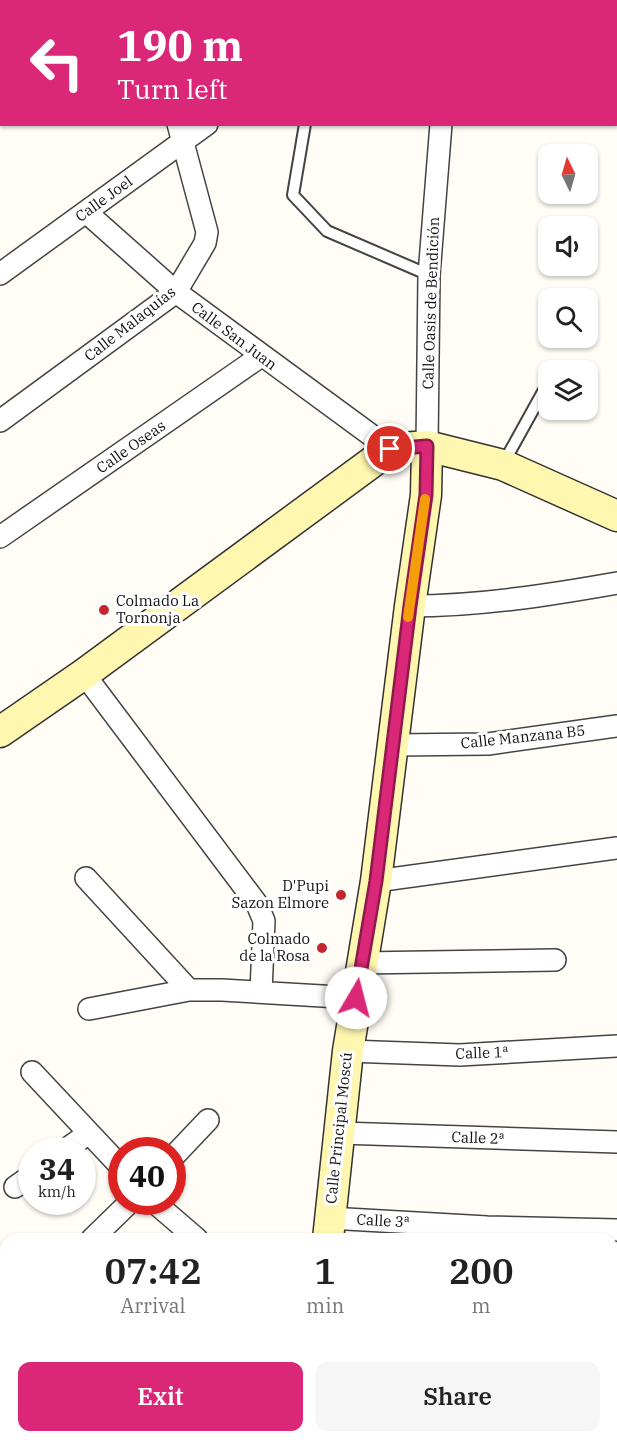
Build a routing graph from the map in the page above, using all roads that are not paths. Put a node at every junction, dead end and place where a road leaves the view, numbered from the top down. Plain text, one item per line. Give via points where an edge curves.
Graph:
1 (201, 126) edge
2 (305, 126) edge
3 (441, 126) edge
4 (181, 133) edge
5 (86, 212) junction
6 (0, 274) edge
7 (429, 274) junction
8 (176, 292) junction
9 (261, 356) junction
10 (538, 401) edge
11 (0, 421) edge
12 (427, 446) junction
13 (390, 449) junction
14 (503, 465) junction
15 (617, 516) edge
16 (0, 537) edge
17 (617, 583) edge
18 (410, 606) junction
19 (84, 674) junction
20 (617, 726) edge
21 (0, 732) edge
22 (393, 745) junction
23 (617, 848) edge
24 (86, 878) dead end
25 (376, 881) junction
26 (555, 960) dead end
27 (361, 963) junction
28 (189, 990) junction
29 (261, 992) junction
30 (356, 998) junction
31 (89, 1009) dead end
32 (617, 1046) edge
33 (348, 1051) junction
34 (32, 1072) dead end
35 (208, 1120) dead end
36 (90, 1133) junction
37 (340, 1133) junction
38 (84, 1137) edge
39 (617, 1142) edge
40 (186, 1143) edge
41 (108, 1153) edge
42 (117, 1215) edge
43 (169, 1215) edge
44 (328, 1228) edge
45 (617, 1230) edge
46 (98, 1233) edge
47 (191, 1233) edge

1 - 4 street, Calle Joel
2 - 7 lane via 293,195 327,231
3 - 7 street, Calle Oasis de Bendición
4 - 5 street, Calle Joel
4 - 8 street, Calle Malaquías via 207,232 205,243
5 - 6 street, Calle Joel
5 - 8 street, Calle San Juan
7 - 12 street, Calle Oasis de Bendición
8 - 9 street, Calle San Juan
8 - 11 street, Calle Malaquías
9 - 13 street, Calle San Juan
9 - 16 street, Calle Oseas
10 - 14 lane
12 - 13 street
12 - 14 street
12 - 18 street, Calle Principal Moscú via 426,495
13 - 19 street
14 - 15 street
17 - 18 street via 541,597
18 - 22 street, Calle Principal Moscú
19 - 21 street
19 - 29 street via 257,904 264,921
20 - 22 street, Calle Manzana B5 via 488,744
22 - 25 street, Calle Principal Moscú
23 - 25 street
24 - 28 street
25 - 27 street, Calle Principal Moscú
26 - 27 street
27 - 30 street, Calle Principal Moscú
28 - 29 street
28 - 31 street
29 - 30 street
30 - 33 street, Calle Principal Moscú
32 - 33 street, Calle 1ª via 460,1055
33 - 37 street, Calle Principal Moscú
34 - 36 street
35 - 40 street
36 - 38 street
36 - 41 street
37 - 39 street, Calle 2ª
37 - 44 street, Calle Principal Moscú
42 - 46 street
43 - 47 street
44 - 45 street, Calle 3ª

